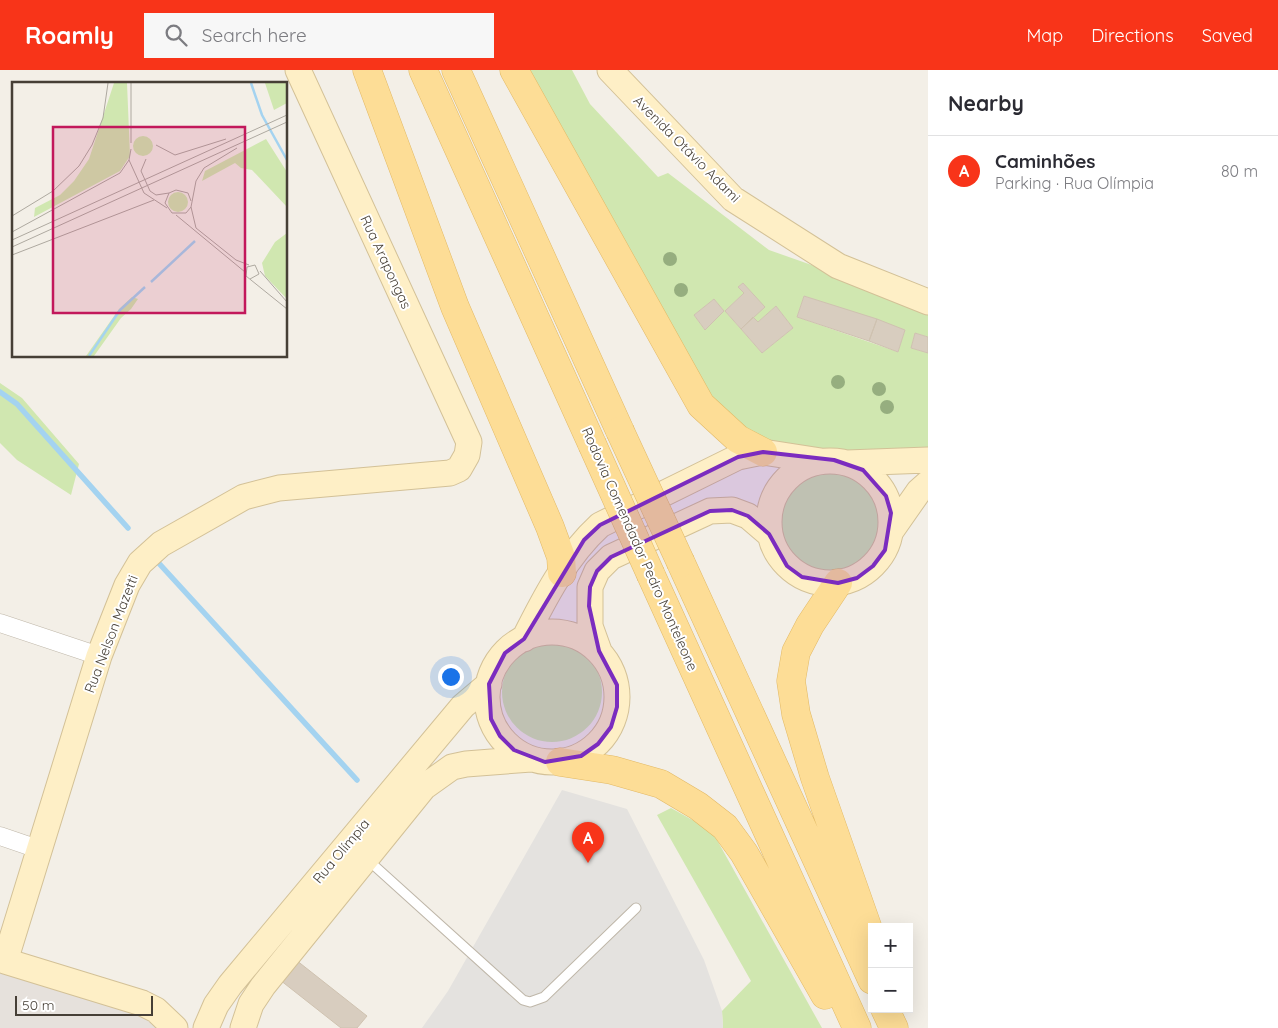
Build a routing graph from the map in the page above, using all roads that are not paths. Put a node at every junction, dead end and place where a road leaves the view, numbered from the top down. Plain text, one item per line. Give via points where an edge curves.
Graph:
1 (298, 70) edge
2 (367, 70) edge
3 (423, 70) edge
4 (456, 70) edge
5 (514, 70) edge
6 (610, 70) edge
7 (928, 302) edge
8 (763, 452) junction
9 (467, 455) joint
10 (928, 460) edge
11 (821, 461) junction
12 (847, 463) junction
13 (928, 483) edge
14 (891, 531) junction
15 (769, 534) junction
16 (562, 574) junction
17 (838, 584) junction
18 (0, 624) edge
19 (524, 639) junction
20 (599, 652) junction
21 (100, 656) junction
22 (489, 684) junction
23 (531, 759) junction
24 (560, 762) junction
25 (0, 836) edge
26 (38, 849) junction
27 (366, 858) junction
28 (636, 908) dead end
29 (868, 929) edge
30 (3, 960) edge
31 (868, 971) edge
32 (887, 1013) edge
33 (893, 1013) edge
34 (175, 1028) edge
35 (206, 1028) edge
36 (243, 1028) edge
37 (846, 1028) edge
38 (857, 1028) edge
39 (895, 1028) edge

1 - 9 main road, Rua Arapongas via 469,442
2 - 16 main road via 455,307 550,527 561,557
3 - 38 main road, Rodovia Comendador Pedro Monteleone, bridge
4 - 31 main road, bridge
5 - 8 main road via 701,405 738,439
6 - 7 main road, Avenida Otávio Adami via 734,199 838,266
8 - 11 main road
8 - 16 main road via 738,457 600,525 584,540
9 - 21 main road, Rua Nelson Mazetti via 459,469 450,473 279,488 244,497 161,544 140,563 127,585
10 - 12 main road
11 - 12 main road
11 - 15 main road via 802,467 786,479 775,495 769,514
12 - 14 main road via 876,481 886,496 891,513
13 - 14 main road
14 - 17 main road via 885,550 873,566 857,578
15 - 17 main road via 776,552 802,577
15 - 20 main road via 748,516 732,510 710,511 611,557 597,571 590,587 590,626
16 - 19 main road
17 - 29 main road via 796,652 791,681 796,714 815,778
18 - 21 street
19 - 20 main road via 552,632 569,634
19 - 22 main road via 497,663
20 - 24 main road via 610,666 617,685 617,707 610,727 581,756
21 - 26 main road, Rua Nelson Mazetti
22 - 23 main road via 491,719 500,736 514,750
22 - 35 main road, Rua Olímpia via 463,706 237,977 216,1005
23 - 24 main road
23 - 27 main road, Rua Olímpia via 452,767 424,786
24 - 37 main road via 612,770 661,784 725,827 744,853
25 - 26 street
26 - 30 main road, Rua Nelson Mazetti
27 - 28 lane via 523,1000 530,1002 544,997
27 - 36 main road, Rua Olímpia via 263,986 251,1004
30 - 34 main road via 142,1003 156,1010
32 - 39 main road
33 - 39 main road

